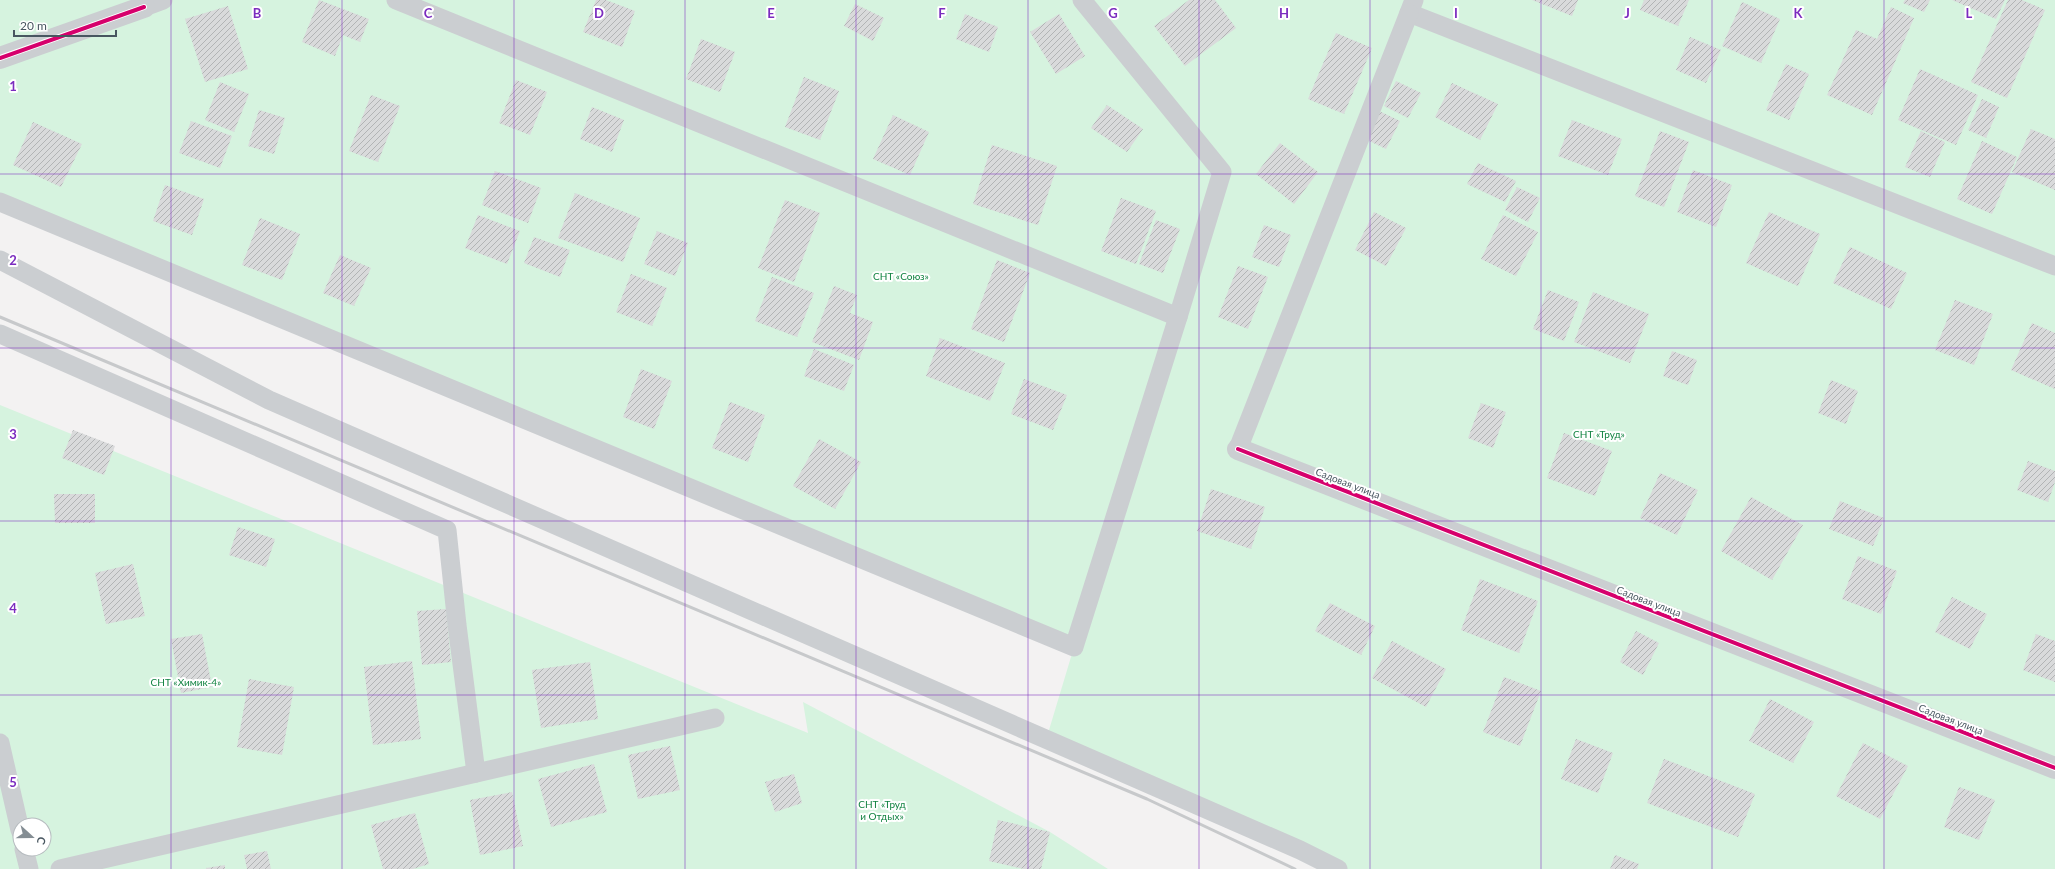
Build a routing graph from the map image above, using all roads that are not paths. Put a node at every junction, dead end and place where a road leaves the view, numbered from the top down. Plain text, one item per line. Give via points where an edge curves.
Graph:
1 (396, 0) edge
2 (1082, 0) edge
3 (154, 3) edge
4 (1411, 6) edge
5 (0, 58) edge
6 (0, 202) edge
7 (0, 260) edge
8 (2055, 266) edge
9 (1178, 317) junction
10 (0, 334) edge
11 (1238, 449) joint
12 (715, 718) dead end
13 (0, 743) edge
14 (2055, 768) edge
15 (476, 773) junction
16 (17, 817) edge
17 (26, 857) edge
18 (29, 869) edge
19 (60, 869) edge
20 (1338, 869) edge

1 - 9 lane
2 - 9 lane via 1222,172
3 - 5 street
4 - 8 lane
4 - 11 lane
6 - 9 lane via 1074,647
7 - 20 lane via 269,400 1300,850
10 - 15 lane via 447,530
11 - 14 street, Садовая улица
12 - 15 lane
13 - 16 lane
15 - 19 lane
17 - 18 lane

